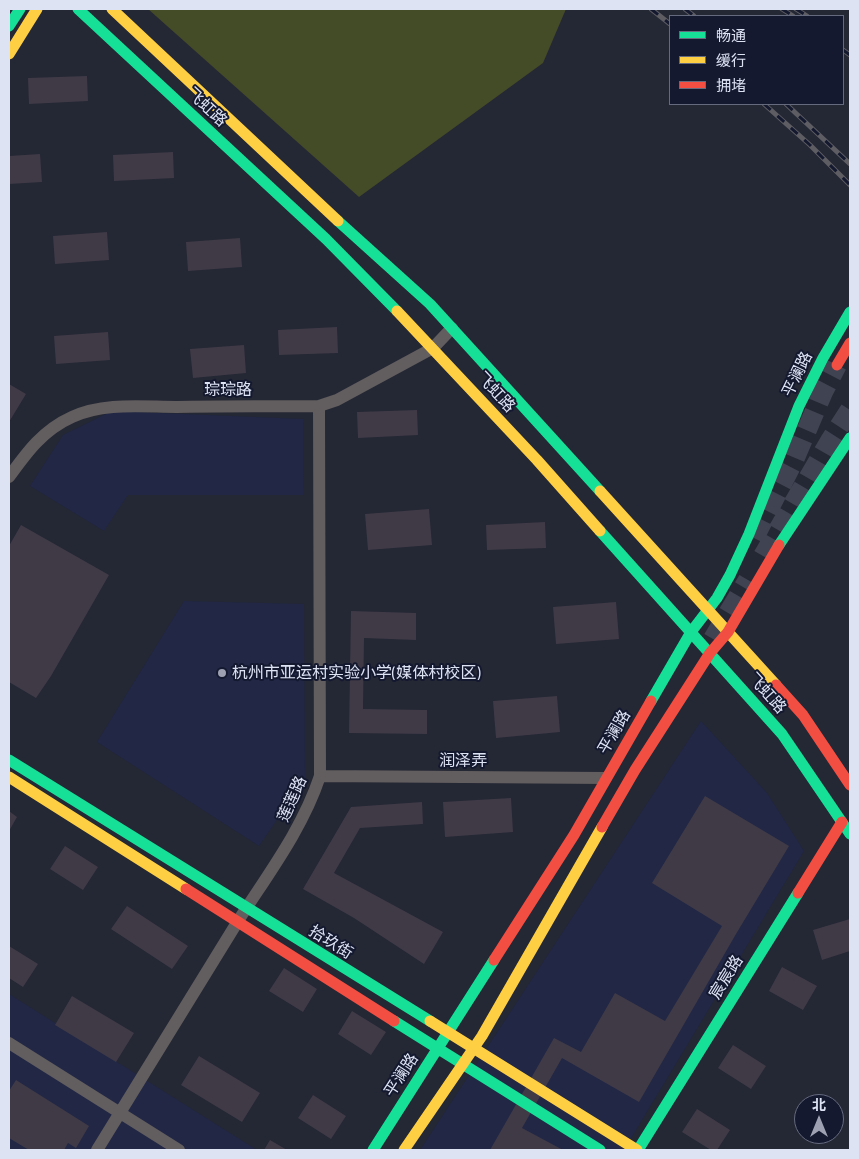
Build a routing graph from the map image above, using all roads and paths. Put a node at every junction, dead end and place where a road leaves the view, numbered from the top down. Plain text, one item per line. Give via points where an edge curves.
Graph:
1 (20, 9) edge
2 (38, 9) edge
3 (78, 9) edge
4 (112, 9) edge
5 (9, 26) edge
6 (9, 54) edge
7 (850, 312) edge
8 (452, 328) junction
9 (850, 343) edge
10 (433, 348) junction
11 (837, 364) tunnel mouth
12 (319, 406) junction
13 (850, 438) edge
14 (9, 476) edge
15 (708, 610) junction
16 (691, 632) junction
17 (728, 632) junction
18 (710, 653) junction
19 (9, 760) edge
20 (320, 776) junction
21 (9, 777) edge
22 (606, 778) junction
23 (850, 785) edge
24 (842, 822) junction
25 (850, 834) edge
26 (246, 908) junction
27 (238, 921) junction
28 (448, 1033) junction
29 (9, 1043) edge
30 (438, 1049) junction
31 (474, 1049) junction
32 (462, 1065) junction
33 (120, 1113) junction
34 (97, 1150) edge
35 (179, 1150) edge
36 (373, 1150) edge
37 (404, 1150) edge
38 (600, 1150) edge
39 (638, 1150) edge

1 - 5 main road
2 - 6 main road
3 - 10 main road, 飞虹路 via 326,239
4 - 8 main road, 飞虹路
7 - 15 main road, 平澜路 via 799,407 730,576
8 - 10 street, 琮琮路
8 - 15 main road, 飞虹路
9 - 11 main road
10 - 12 street, 琮琮路 via 337,400
10 - 16 main road, 飞虹路
12 - 14 street, 琮琮路 via 123,406 90,411 72,417 43,435
12 - 20 street, 莲莲路
13 - 17 main road via 774,552
15 - 16 main road, 平澜路
15 - 17 main road, 飞虹路
16 - 18 main road, 飞虹路
16 - 22 main road, 平澜路
17 - 18 main road
17 - 23 main road, 飞虹路 via 803,715
18 - 24 main road, 飞虹路 via 782,734
18 - 31 main road via 635,770
19 - 26 main road, 拾玖街
20 - 22 street, 润泽弄
20 - 26 street, 莲莲路 via 298,829
21 - 27 main road, 拾玖街
22 - 28 main road, 平澜路 via 574,835
24 - 25 main road, 飞虹路
24 - 39 main road, 宸宸路
26 - 27 street, 莲莲路
26 - 28 main road, 拾玖街
27 - 30 main road, 拾玖街
27 - 33 street, 莲莲路
28 - 30 main road, 平澜路
28 - 31 main road, 拾玖街
29 - 33 street
30 - 32 main road, 拾玖街
30 - 36 main road, 平澜路
31 - 32 main road
31 - 39 main road, 拾玖街
32 - 37 main road
32 - 38 main road, 拾玖街
33 - 34 street, 莲莲路
33 - 35 street

